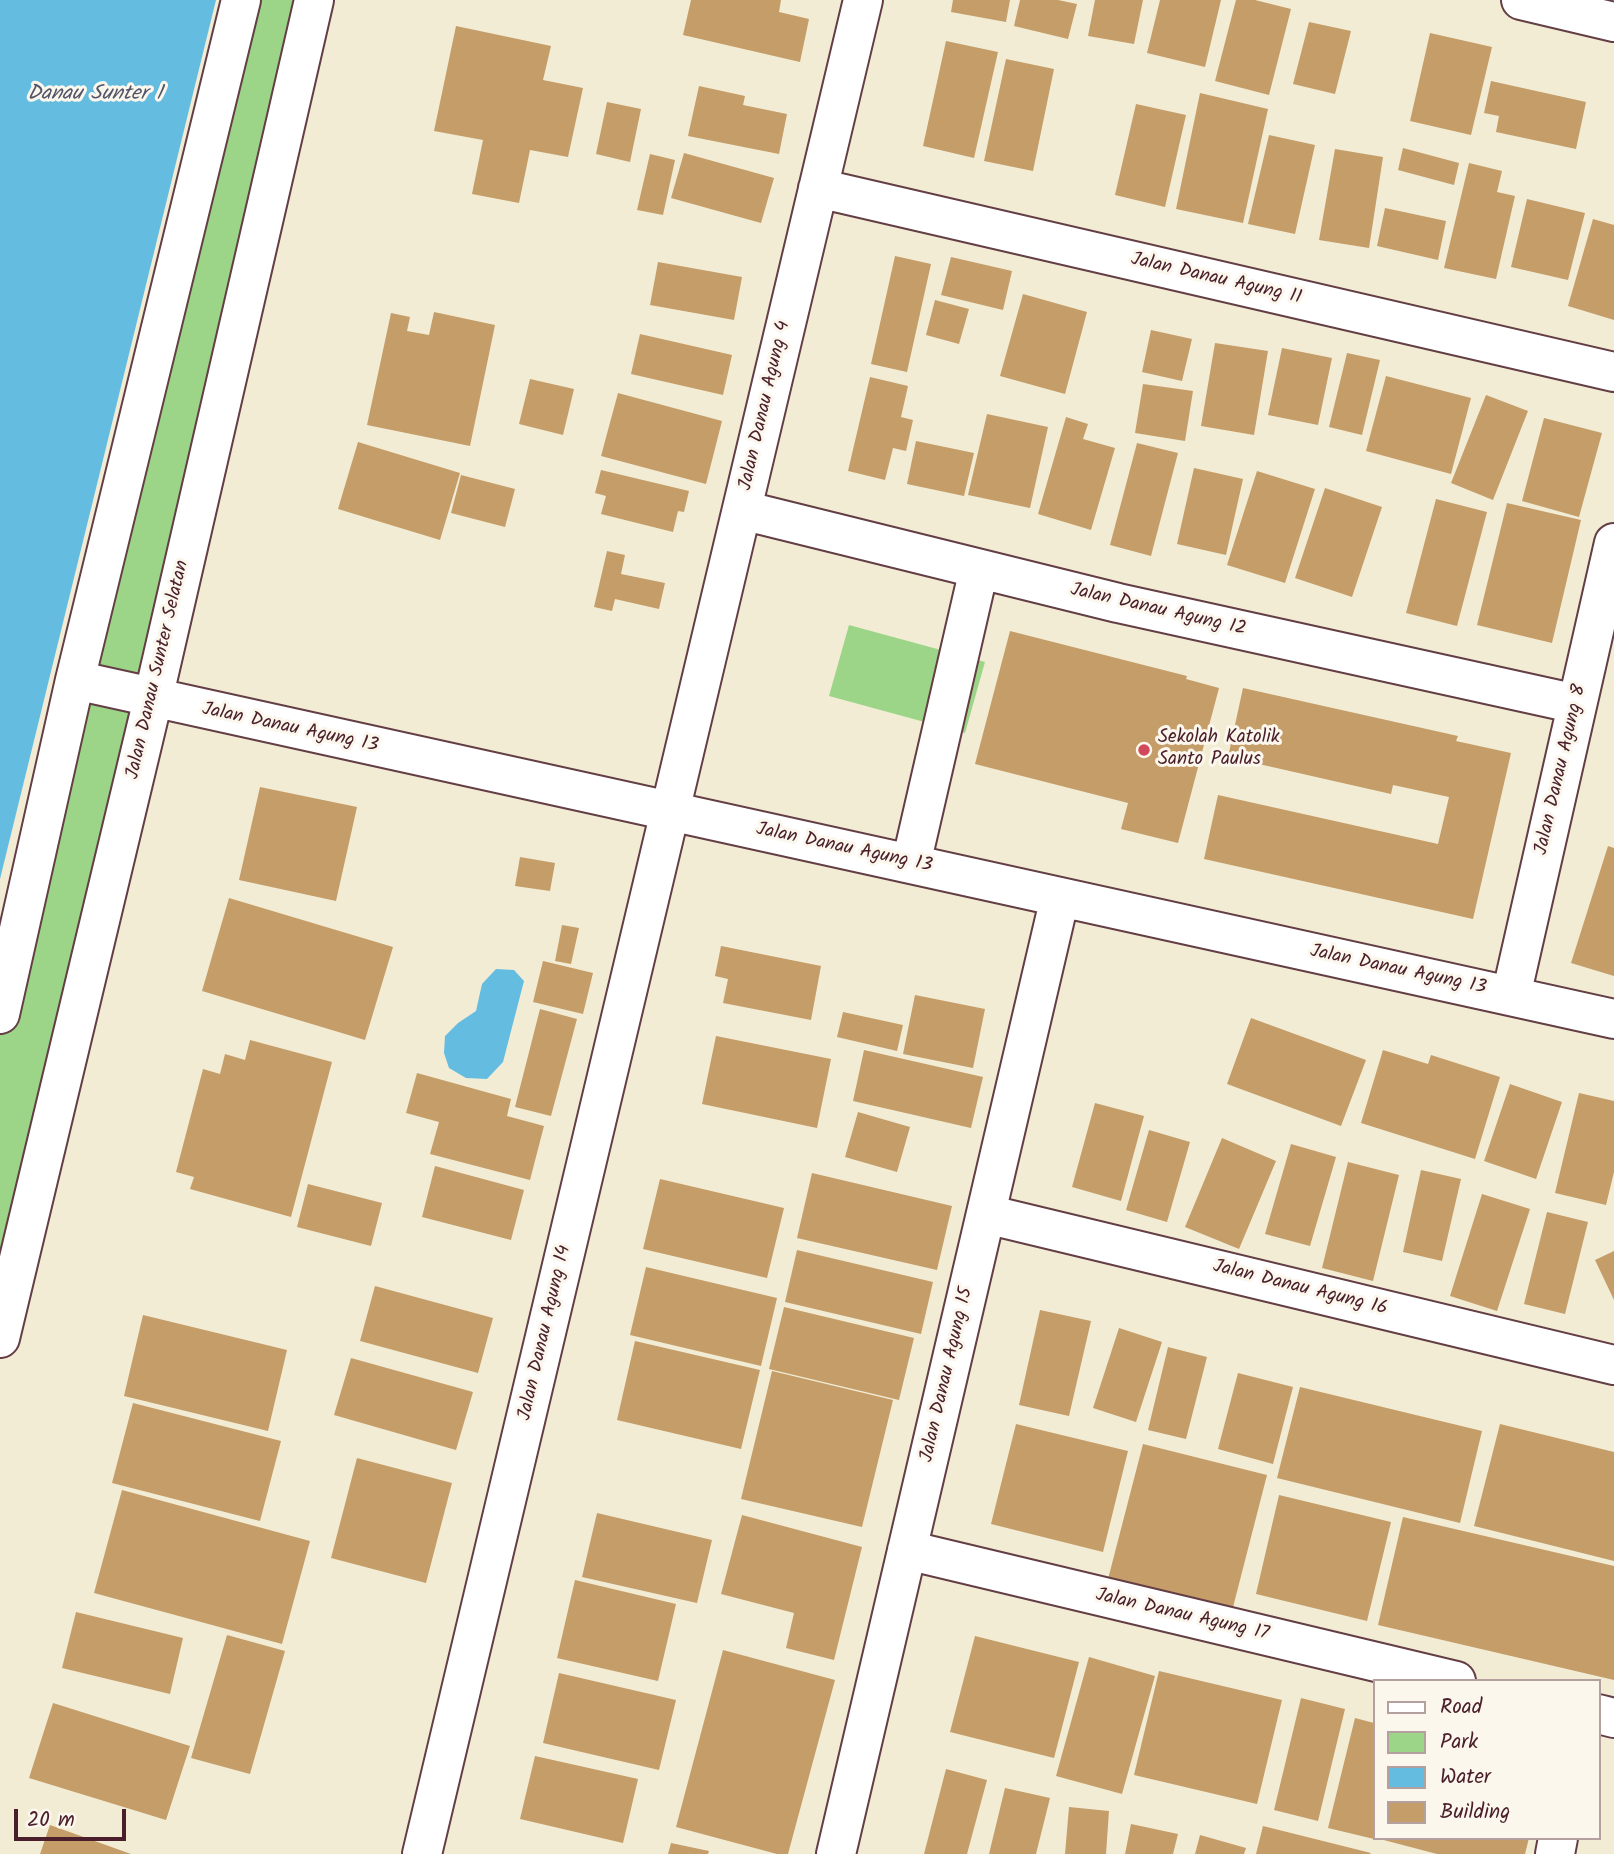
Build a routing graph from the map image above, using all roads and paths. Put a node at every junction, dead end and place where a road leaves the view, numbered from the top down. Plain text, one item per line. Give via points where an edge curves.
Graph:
1 (241, 0) edge
2 (314, 0) edge
3 (863, 0) edge
4 (1521, 0) edge
5 (1614, 22) edge
6 (818, 188) junction
7 (1614, 372) edge
8 (741, 510) junction
9 (1614, 543) edge
10 (979, 569) junction
11 (75, 680) junction
12 (153, 699) junction
13 (1577, 704) junction
14 (670, 811) junction
15 (911, 864) junction
16 (1060, 897) junction
17 (1511, 996) junction
18 (0, 1014) edge
19 (1614, 1019) edge
20 (986, 1214) junction
21 (0, 1338) edge
22 (1614, 1365) edge
23 (907, 1550) junction
24 (1448, 1679) edge
25 (422, 1854) edge
26 (836, 1854) edge

1 - 11 street
2 - 12 street, Jalan Danau Sunter Selatan
3 - 6 street, Jalan Danau Agung 4
4 - 5 street
6 - 7 street, Jalan Danau Agung 11
6 - 8 street, Jalan Danau Agung 4
8 - 10 street, Jalan Danau Agung 12
8 - 14 street, Jalan Danau Agung 4
9 - 13 street, Jalan Danau Agung 8
10 - 13 street, Jalan Danau Agung 12
10 - 15 street
11 - 12 street, Jalan Danau Agung 13
11 - 18 street
12 - 14 street, Jalan Danau Agung 13
12 - 21 street, Jalan Danau Sunter Selatan
13 - 17 street, Jalan Danau Agung 8
14 - 15 street, Jalan Danau Agung 13
14 - 25 street, Jalan Danau Agung 14
15 - 16 street, Jalan Danau Agung 13
16 - 17 street, Jalan Danau Agung 13
16 - 20 street, Jalan Danau Agung 15
17 - 19 street, Jalan Danau Agung 13
20 - 22 street, Jalan Danau Agung 16
20 - 23 street, Jalan Danau Agung 15
23 - 24 street, Jalan Danau Agung 17
23 - 26 street, Jalan Danau Agung 15

